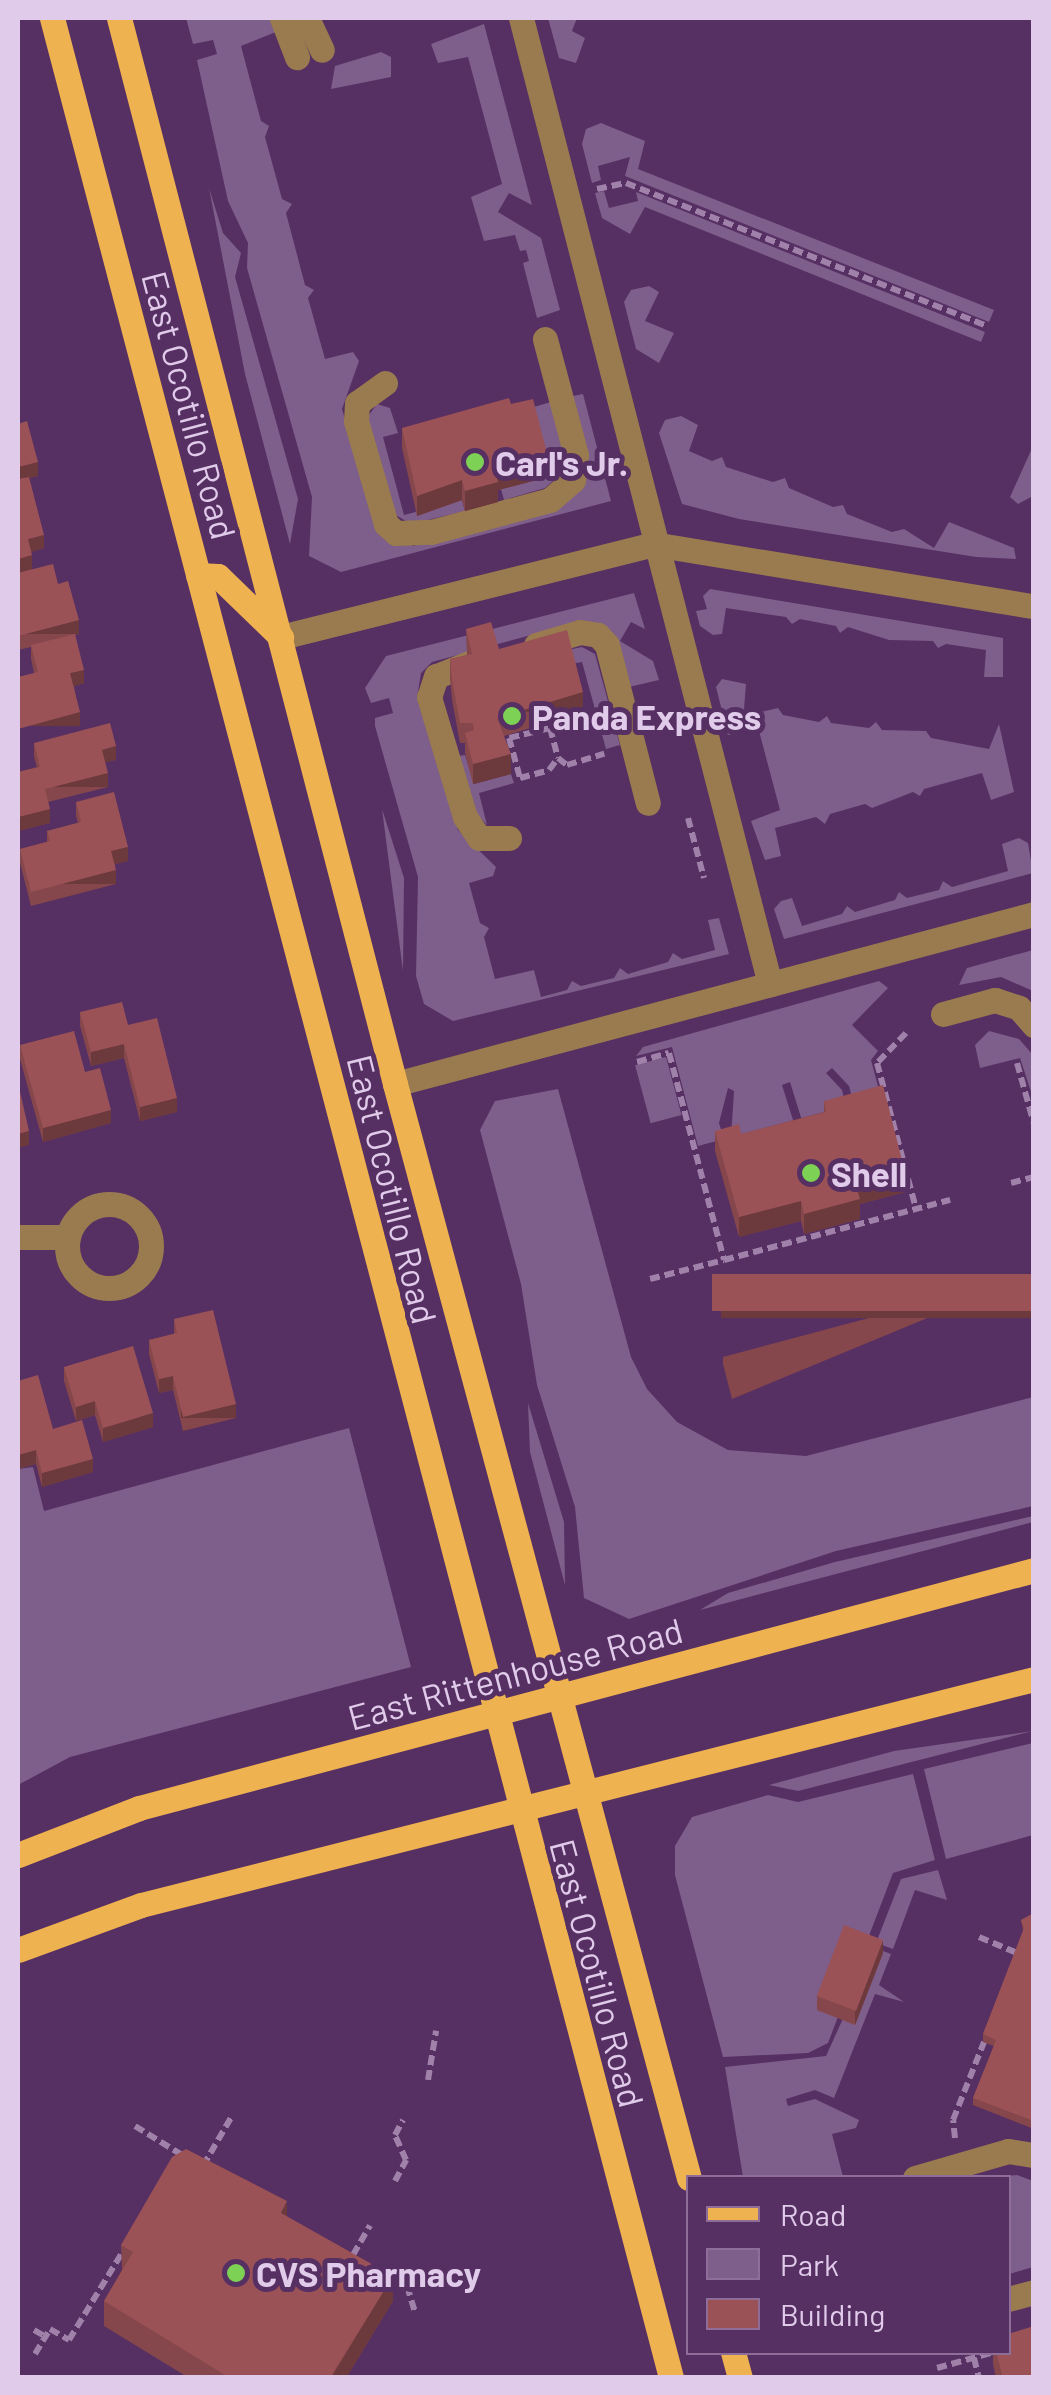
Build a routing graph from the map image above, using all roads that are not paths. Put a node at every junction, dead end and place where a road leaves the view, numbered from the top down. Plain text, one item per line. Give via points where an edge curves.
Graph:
1 (52, 18) edge
2 (119, 18) edge
3 (282, 18) edge
4 (307, 18) edge
5 (522, 18) edge
6 (322, 50) dead end
7 (297, 57) dead end
8 (545, 339) dead end
9 (386, 383) dead end
10 (653, 544) junction
11 (198, 575) junction
12 (1030, 606) dead end
13 (281, 637) junction
14 (512, 651) edge
15 (470, 663) edge
16 (648, 802) dead end
17 (508, 838) dead end
18 (1034, 914) edge
19 (770, 984) junction
20 (943, 1014) dead end
21 (1034, 1025) edge
22 (394, 1084) junction
23 (18, 1236) edge
24 (68, 1237) dead end
25 (1034, 1570) edge
26 (1034, 1678) edge
27 (560, 1698) junction
28 (493, 1716) junction
29 (588, 1795) junction
30 (518, 1808) junction
31 (18, 1855) edge
32 (18, 1950) edge
33 (1034, 2154) edge
34 (688, 2175) edge
35 (927, 2175) edge
36 (672, 2378) edge

1 - 11 main road, East Ocotillo Road
2 - 13 main road, East Ocotillo Road
3 - 7 street
4 - 6 street
5 - 10 street
8 - 9 street via 576,455 573,480 550,500 430,532 396,533 386,524 356,421 357,403
10 - 12 street
10 - 13 street
10 - 19 street
11 - 13 main road via 218,576
11 - 28 main road, East Ocotillo Road
13 - 22 main road, East Ocotillo Road
14 - 16 street via 580,632 598,635 607,645
15 - 17 street via 436,676 429,697 465,817 479,838
18 - 19 street
19 - 22 street
20 - 21 street via 995,1000 1019,1008
22 - 27 main road, East Ocotillo Road
23 - 24 street
25 - 27 main road, East Rittenhouse Road
26 - 29 main road
27 - 28 main road, East Rittenhouse Road
27 - 29 main road, East Ocotillo Road
28 - 30 main road, East Ocotillo Road
28 - 31 main road, East Rittenhouse Road via 140,1808
29 - 30 main road
29 - 34 main road, East Ocotillo Road
30 - 32 main road via 140,1905
30 - 36 main road, East Ocotillo Road
33 - 35 street via 1008,2152

